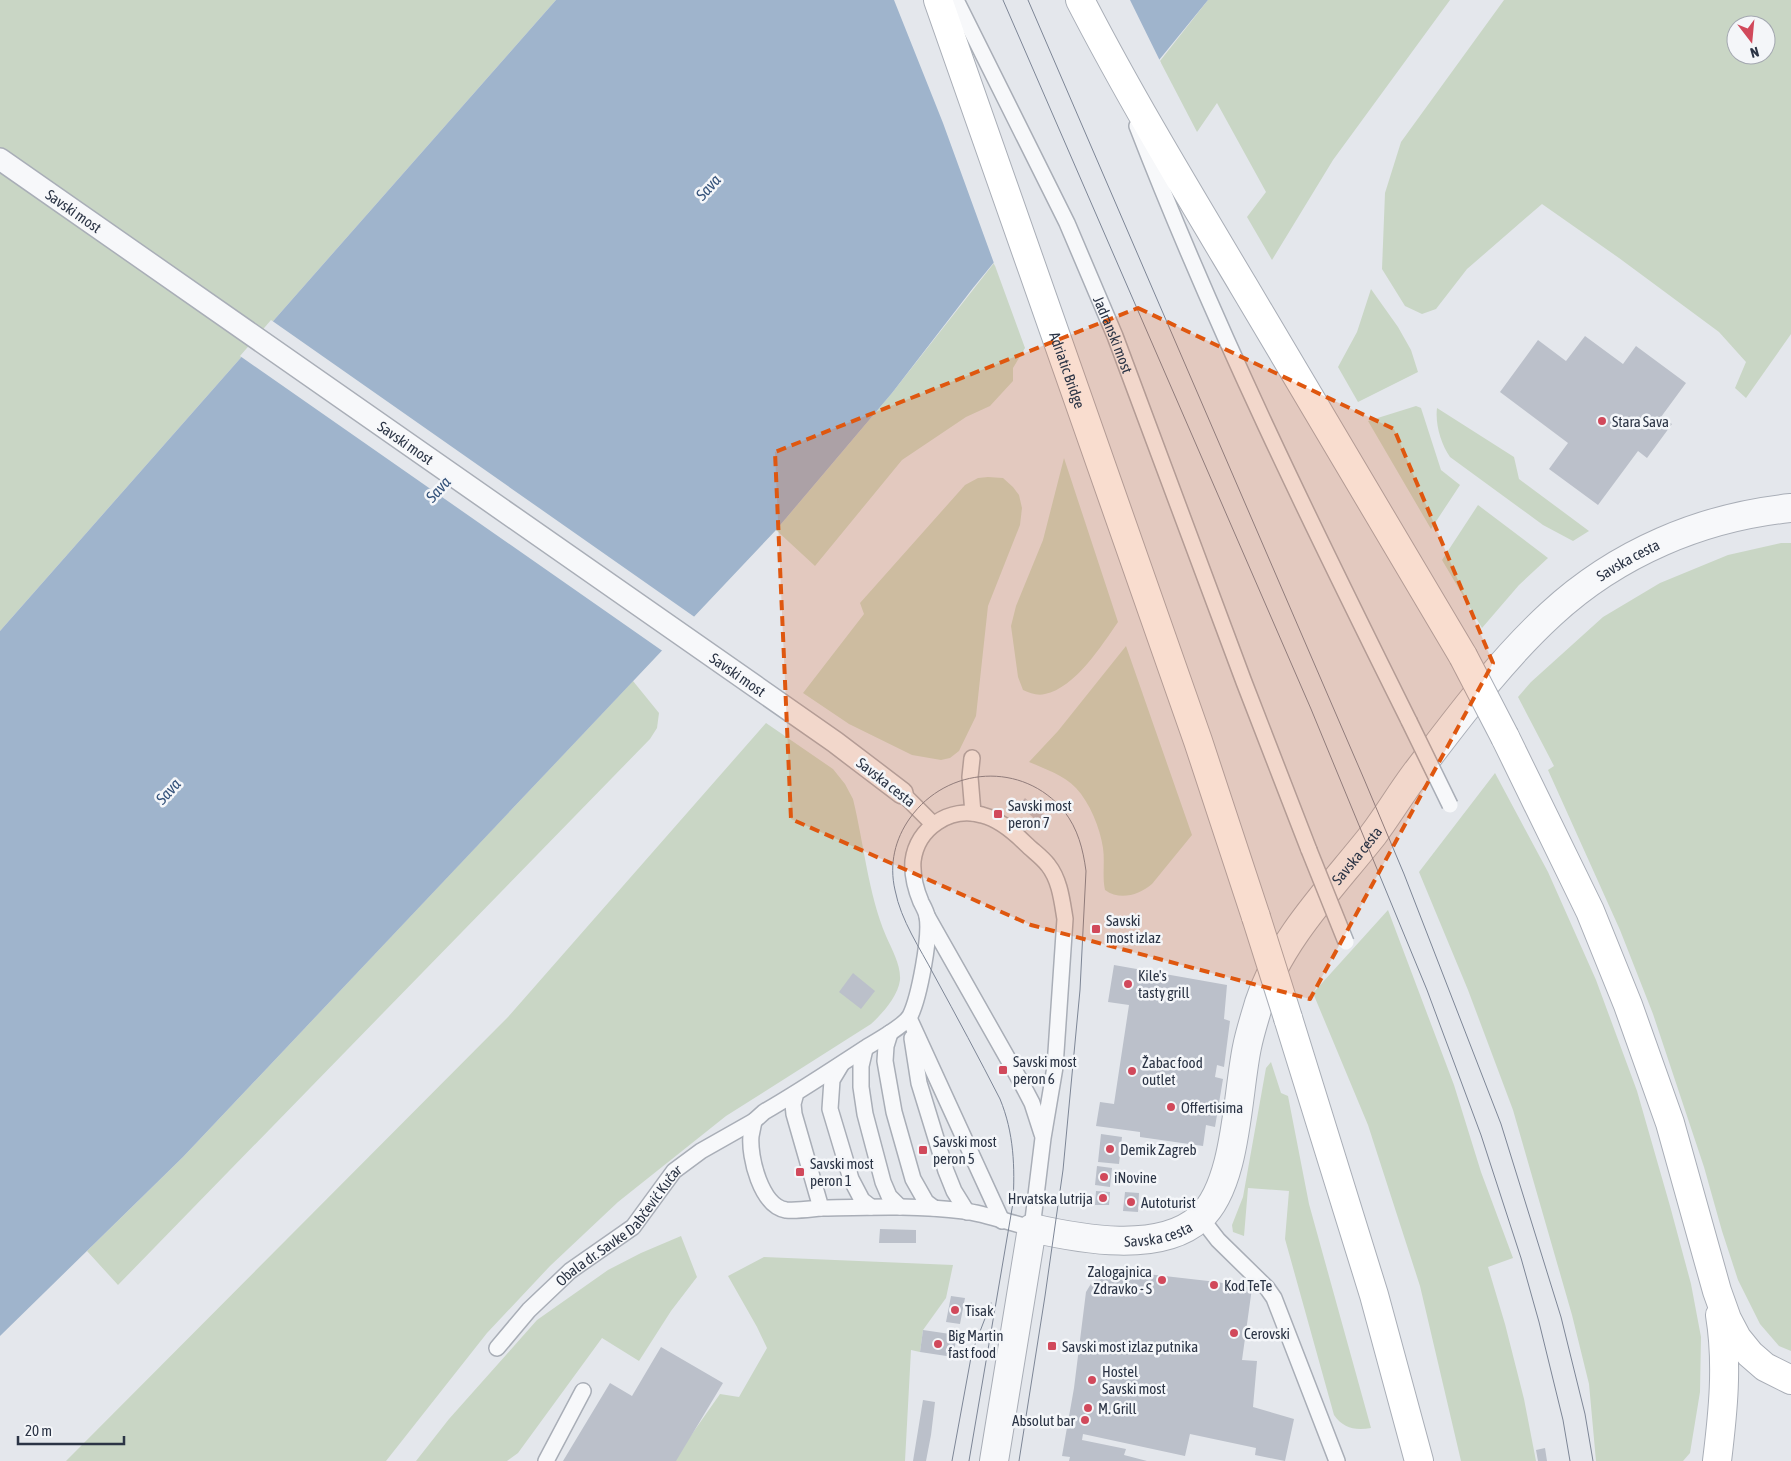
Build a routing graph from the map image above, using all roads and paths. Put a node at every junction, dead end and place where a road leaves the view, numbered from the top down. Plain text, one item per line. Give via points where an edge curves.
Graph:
1 (938, 0) edge
2 (956, 0) edge
3 (1080, 0) edge
4 (1112, 62) junction
5 (0, 159) edge
6 (1780, 509) edge
7 (835, 742) joint
8 (972, 758) dead end
9 (902, 793) joint
10 (1450, 805) dead end
11 (973, 813) junction
12 (934, 824) junction
13 (927, 916) junction
14 (1346, 942) dead end
15 (909, 1018) junction
16 (890, 1033) junction
17 (865, 1048) junction
18 (842, 1064) junction
19 (796, 1093) junction
20 (754, 1121) junction
21 (1043, 1138) junction
22 (871, 1207) junction
23 (900, 1207) junction
24 (821, 1208) junction
25 (934, 1208) junction
26 (967, 1212) junction
27 (1201, 1218) junction
28 (1002, 1221) junction
29 (1032, 1228) junction
30 (1717, 1291) junction
31 (497, 1348) dead end
32 (1791, 1380) edge
33 (584, 1391) dead end
34 (546, 1461) edge
35 (994, 1461) edge
36 (1336, 1461) edge
37 (1419, 1461) edge
38 (1717, 1461) edge

1 - 37 main road, Adriatic Bridge, bridge via 1198,741 1374,1295
2 - 14 lane, Jadranski most, bridge via 1074,240 1115,336 1244,682
3 - 4 main road
4 - 10 lane, bridge via 1170,212 1232,354 1332,567
4 - 30 main road, bridge via 1463,656 1505,737 1590,911 1628,1005 1670,1123
5 - 7 street, Savski most
6 - 27 street, Savska cesta via 1687,531 1633,555 1595,579 1552,613 1489,681 1280,957 1260,1000 1247,1046 1227,1168 1220,1191
7 - 9 street, Savska cesta
8 - 11 lane
9 - 12 lane, Savska cesta
11 - 12 lane via 958,813
11 - 21 lane via 991,818 1012,831 1048,866 1061,895 1065,919 1055,1057
12 - 13 lane via 918,844 913,862 915,882
13 - 15 lane via 925,958
13 - 21 lane via 1032,1103
15 - 16 lane, Obala dr. Savke Dabčević Kučar
15 - 26 lane via 919,1083 949,1178
15 - 28 lane
16 - 17 lane, Obala dr. Savke Dabčević Kučar
16 - 25 lane via 885,1060 894,1112 914,1179 926,1202
17 - 18 lane, Obala dr. Savke Dabčević Kučar
17 - 23 lane via 860,1087 865,1114 883,1182 889,1196
18 - 19 lane, Obala dr. Savke Dabčević Kučar
18 - 22 lane via 832,1080 830,1109 851,1179 860,1196
19 - 20 lane, Obala dr. Savke Dabčević Kučar
19 - 24 lane via 794,1114
20 - 24 lane via 751,1138 753,1156 766,1196 784,1210
20 - 31 lane, Obala dr. Savke Dabčević Kučar via 701,1151 674,1171 633,1227 570,1271 529,1310
21 - 29 lane
22 - 23 lane
22 - 24 lane
23 - 25 lane
25 - 26 lane
26 - 28 lane
27 - 29 street, Savska cesta via 1164,1236 1135,1240 1080,1237
27 - 36 lane via 1274,1298
28 - 29 lane
29 - 35 street
30 - 32 main road via 1727,1319 1750,1354 1765,1367
30 - 38 main road via 1725,1365
33 - 34 lane

